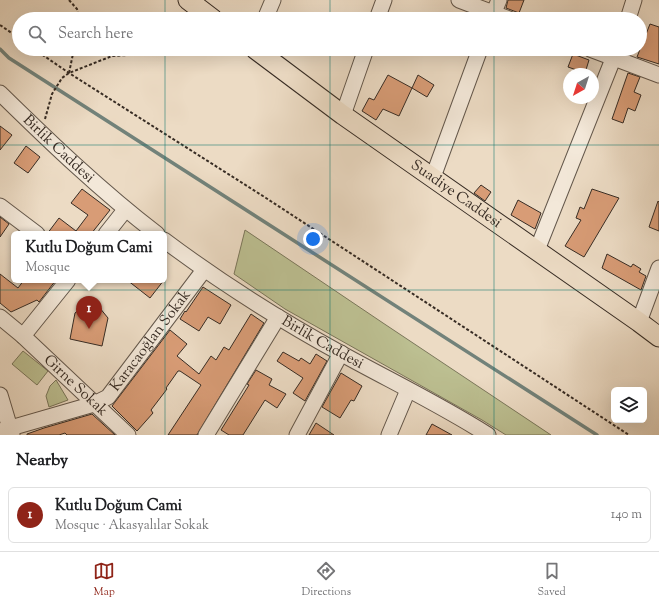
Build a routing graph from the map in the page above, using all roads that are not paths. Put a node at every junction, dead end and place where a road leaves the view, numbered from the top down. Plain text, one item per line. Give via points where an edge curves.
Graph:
1 (188, 0) edge
2 (273, 0) edge
3 (384, 0) edge
4 (459, 0) edge
5 (634, 0) edge
6 (494, 11) edge
7 (204, 12) edge
8 (268, 12) edge
9 (380, 12) edge
10 (630, 12) edge
11 (264, 56) edge
12 (364, 56) edge
13 (477, 56) edge
14 (614, 56) edge
15 (621, 56) edge
16 (659, 75) edge
17 (0, 93) edge
18 (343, 115) junction
19 (433, 177) junction
20 (0, 206) edge
21 (125, 210) junction
22 (33, 231) edge
23 (108, 231) edge
24 (153, 231) edge
25 (167, 242) edge
26 (537, 250) junction
27 (659, 268) edge
28 (204, 270) junction
29 (66, 283) edge
30 (0, 317) edge
31 (278, 317) junction
32 (639, 322) junction
33 (23, 336) junction
34 (659, 337) edge
35 (341, 353) junction
36 (408, 390) junction
37 (0, 395) edge
38 (94, 404) junction
39 (7, 431) edge
40 (128, 435) edge
41 (206, 435) edge
42 (297, 435) edge
43 (389, 435) edge
44 (488, 435) edge

1 - 7 main road
2 - 8 street
3 - 9 street
4 - 6 street
5 - 10 street
11 - 18 main road, Suadiye Caddesi
12 - 18 street
13 - 19 street
14 - 26 street
15 - 16 street
17 - 21 street, Birlik Caddesi
18 - 19 main road, Suadiye Caddesi
19 - 26 main road, Suadiye Caddesi
20 - 22 street
21 - 23 street
21 - 24 street, Birlik Caddesi
25 - 28 street, Birlik Caddesi
26 - 32 main road, Suadiye Caddesi
27 - 32 street
28 - 31 street, Birlik Caddesi
28 - 38 street, Karacaoğlan Sokak via 108,396
29 - 33 street
30 - 33 street, Girne Sokak
31 - 35 street, Birlik Caddesi
31 - 41 street
32 - 34 main road, Suadiye Caddesi
33 - 38 street, Girne Sokak
35 - 36 street, Birlik Caddesi
35 - 42 street
36 - 43 street
36 - 44 street, Birlik Caddesi
37 - 39 street
38 - 39 street, Karacaoğlan Sokak
38 - 40 street, Girne Sokak

